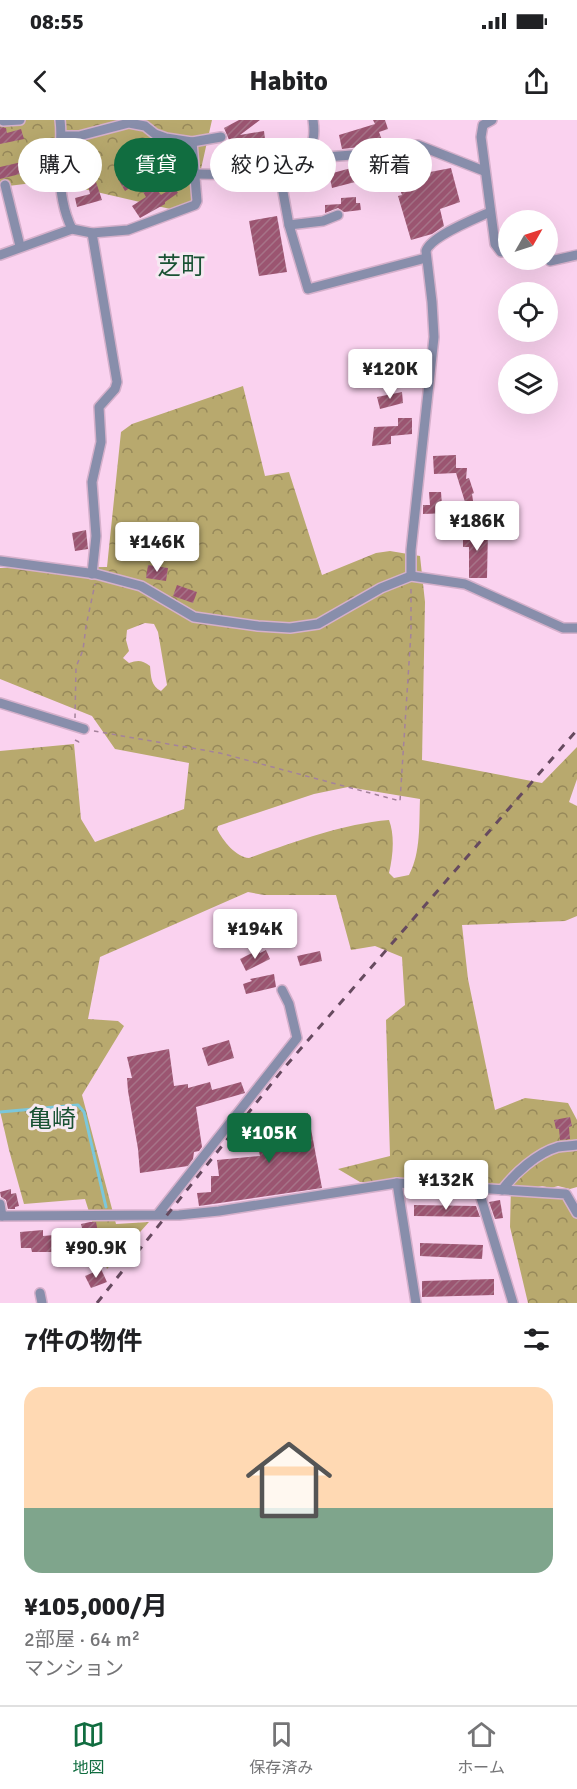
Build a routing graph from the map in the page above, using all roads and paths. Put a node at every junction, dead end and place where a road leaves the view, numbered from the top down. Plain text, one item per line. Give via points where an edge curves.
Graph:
1 (20, 120) edge
2 (60, 120) edge
3 (313, 120) edge
4 (492, 120) edge
5 (3, 121) edge
6 (63, 136) junction
7 (221, 137) dead end
8 (166, 138) edge
9 (314, 138) edge
10 (198, 141) edge
11 (336, 156) edge
12 (484, 171) junction
13 (5, 185) dead end
14 (197, 192) edge
15 (283, 192) edge
16 (490, 212) junction
17 (338, 215) dead end
18 (289, 225) junction
19 (72, 229) junction
20 (92, 233) junction
21 (20, 246) junction
22 (498, 248) edge
23 (0, 255) edge
24 (577, 255) edge
25 (426, 258) junction
26 (558, 259) edge
27 (0, 561) edge
28 (94, 574) junction
29 (411, 576) junction
30 (577, 628) edge
31 (0, 703) edge
32 (79, 727) joint
33 (100, 731) dead end
34 (282, 990) dead end
35 (577, 1145) edge
36 (398, 1183) junction
37 (478, 1188) junction
38 (502, 1190) junction
39 (0, 1204) edge
40 (577, 1213) edge
41 (158, 1214) junction
42 (1, 1216) edge
43 (416, 1303) edge
44 (513, 1303) edge

1 - 5 street
2 - 6 street
3 - 9 street
4 - 12 street via 483,125 481,137
6 - 8 street via 79,136 129,123 145,126
6 - 19 street via 62,198
7 - 10 street
11 - 12 street via 418,145
12 - 16 street
13 - 21 street
14 - 20 street via 195,205 128,230
15 - 18 street
16 - 22 street
16 - 25 street via 438,238 427,246
17 - 18 street
18 - 25 street via 308,289
19 - 20 street
19 - 21 street
20 - 28 street via 117,382 99,407 101,442 92,482
21 - 23 street
24 - 26 street
25 - 29 street via 434,337
27 - 28 street
28 - 29 street via 141,586 194,617 290,628 318,624 381,588
28 - 32 path via 83,650 76,667
29 - 30 street via 465,584 563,628
29 - 33 path via 400,801 220,753
31 - 32 street
34 - 41 street via 297,1038
35 - 38 street via 558,1147 539,1157
36 - 37 street
36 - 41 street via 219,1210
36 - 43 street
37 - 38 street
37 - 44 street
38 - 40 street via 566,1194
39 - 42 street
41 - 42 street

